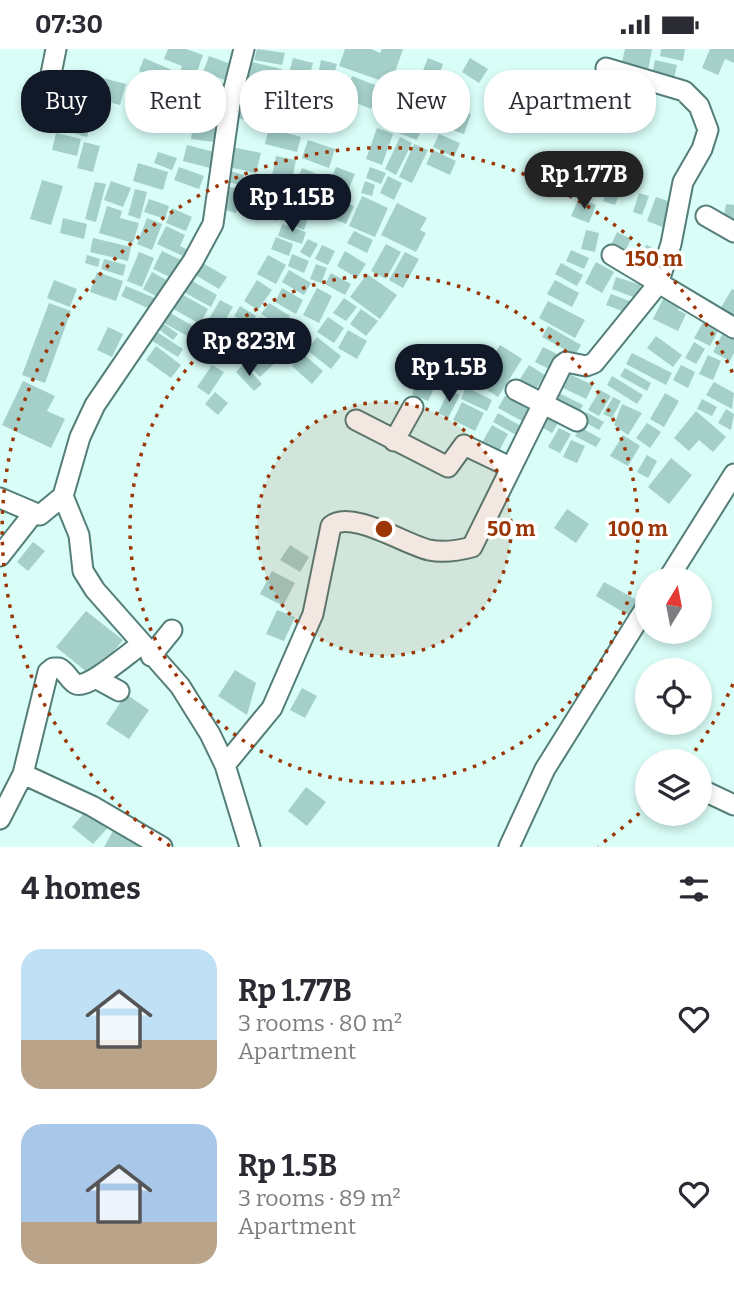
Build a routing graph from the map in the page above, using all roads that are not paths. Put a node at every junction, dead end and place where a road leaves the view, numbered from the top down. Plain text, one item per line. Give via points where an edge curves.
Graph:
1 (56, 49) edge
2 (244, 49) edge
3 (606, 68) dead end
4 (52, 70) edge
5 (706, 216) dead end
6 (734, 232) edge
7 (612, 255) dead end
8 (658, 284) junction
9 (734, 328) edge
10 (516, 390) dead end
11 (541, 403) junction
12 (413, 407) dead end
13 (356, 420) dead end
14 (577, 421) dead end
15 (394, 441) junction
16 (510, 467) junction
17 (734, 474) edge
18 (63, 496) junction
19 (1, 498) edge
20 (33, 514) junction
21 (0, 556) edge
22 (676, 567) edge
23 (635, 625) edge
24 (172, 629) dead end
25 (146, 650) junction
26 (97, 679) junction
27 (119, 691) dead end
28 (225, 765) junction
29 (23, 774) junction
30 (712, 794) edge
31 (733, 804) edge
32 (0, 819) edge
33 (162, 847) edge
34 (250, 847) edge
35 (509, 847) edge

1 - 4 street
2 - 18 street via 230,104 213,223 193,261 95,405 80,437
3 - 8 street via 684,92 705,117 708,130 683,182
5 - 6 street
7 - 8 street
8 - 9 street
8 - 11 street via 593,363 562,365
10 - 11 street
11 - 14 street
11 - 16 street
12 - 15 street
13 - 15 street
15 - 16 street via 448,467 464,445
16 - 28 street via 472,547 427,550 348,521 334,523 313,614 272,708
17 - 22 street
18 - 20 street via 40,515
18 - 25 street via 79,535 83,571
19 - 20 street
20 - 21 street
23 - 35 street via 545,769
24 - 25 street
25 - 26 street
25 - 28 street via 180,686
26 - 27 street
26 - 29 street via 76,684 64,670 48,672
28 - 34 street
29 - 32 street
29 - 33 street via 92,806
30 - 31 street

